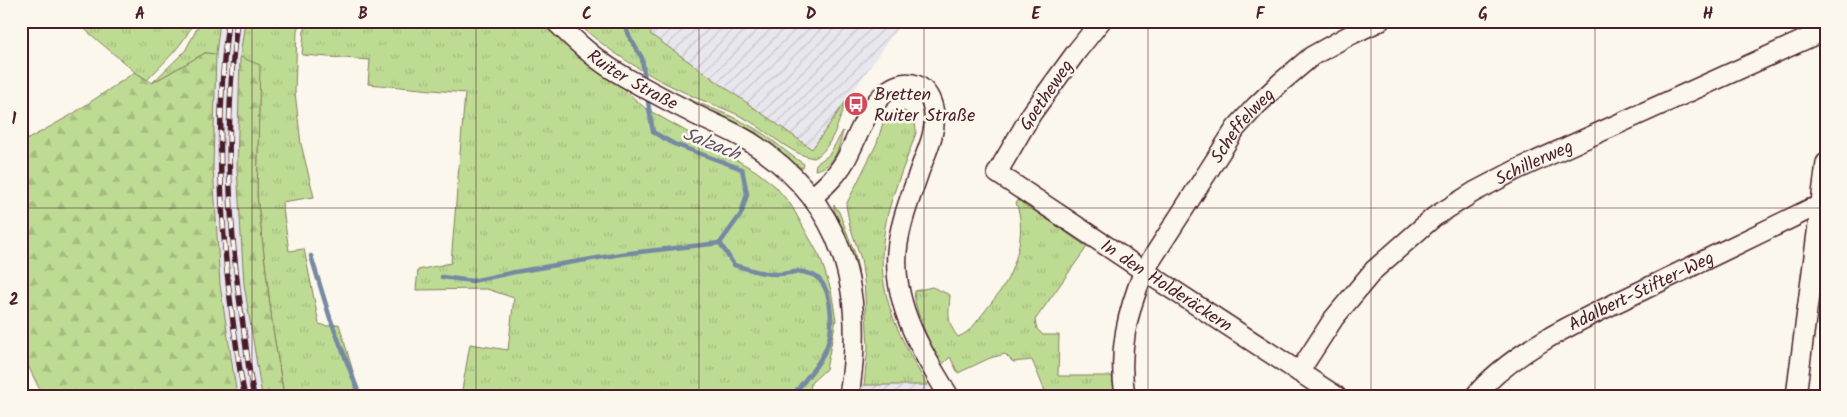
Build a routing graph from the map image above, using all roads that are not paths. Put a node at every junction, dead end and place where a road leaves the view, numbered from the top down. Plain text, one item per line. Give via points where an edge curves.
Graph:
1 (555, 21) edge
2 (1101, 21) edge
3 (1380, 21) edge
4 (1826, 30) edge
5 (1825, 172) edge
6 (997, 173) joint
7 (813, 198) junction
8 (1819, 207) junction
9 (1144, 271) junction
10 (1299, 372) junction
11 (849, 396) edge
12 (949, 396) edge
13 (1125, 396) edge
14 (1336, 396) edge
15 (1476, 396) edge
16 (1796, 396) edge

1 - 7 street, Ruiter Straße via 593,56 623,76 749,141 774,159
2 - 6 street, Goetheweg via 1032,113
3 - 9 street, Scheffelweg via 1312,56 1256,106 1236,128
4 - 10 street, Schillerweg via 1516,170 1434,217 1374,270 1334,318
5 - 8 street
6 - 9 street, In den Holderäckern
7 - 11 street, Ruiter Straße via 832,226 851,286 854,320
7 - 12 street via 844,162 873,106 894,86 912,78 931,100 934,122 899,238 898,278 905,315
8 - 15 street, Adalbert-Stifter-Weg via 1539,343 1486,382
8 - 16 street
9 - 10 street, In den Holderäckern
9 - 13 street, Scheffelweg via 1125,327 1122,374
10 - 14 street, In den Holderäckern

